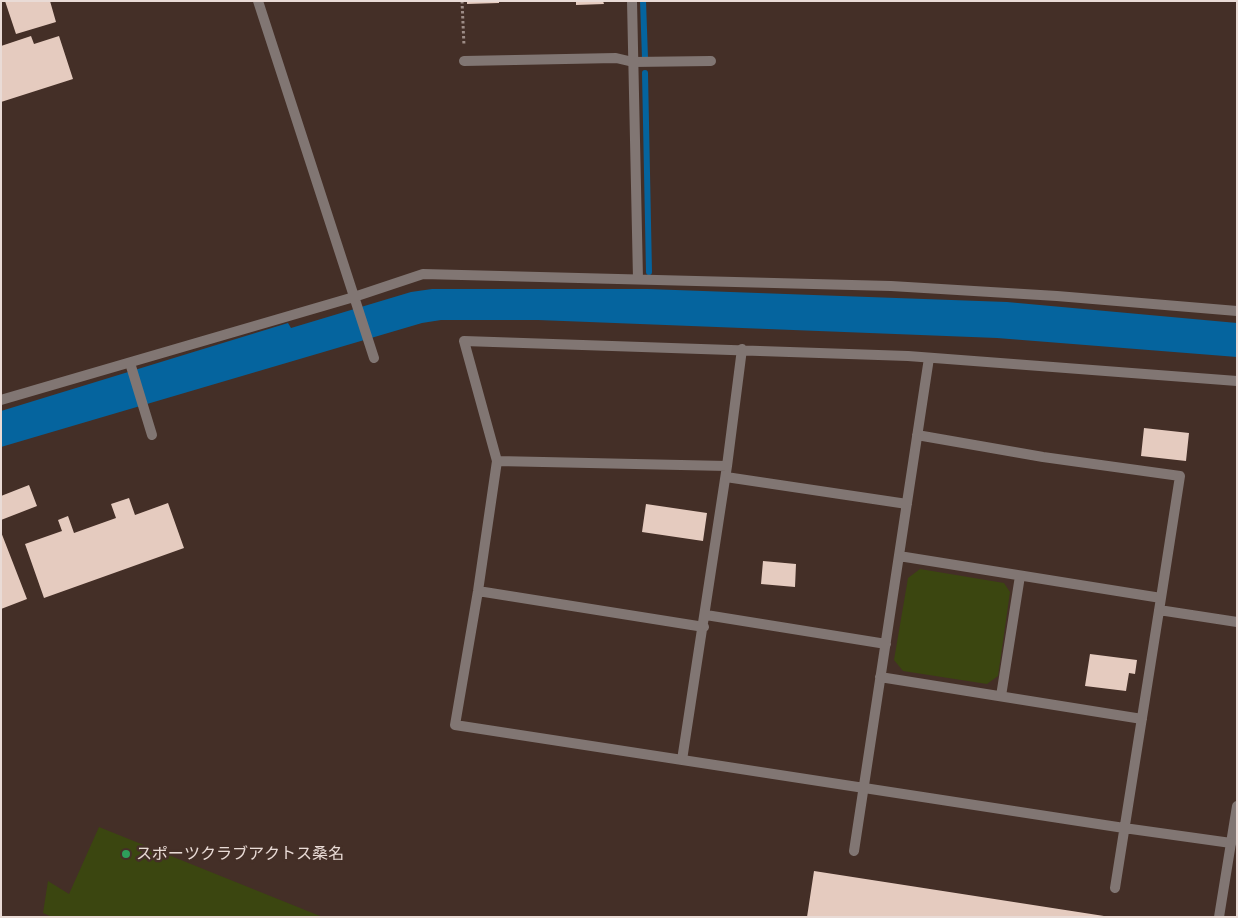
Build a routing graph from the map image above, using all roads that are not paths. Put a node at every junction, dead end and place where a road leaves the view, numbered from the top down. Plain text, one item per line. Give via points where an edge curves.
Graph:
1 (258, 1) edge
2 (632, 1) edge
3 (464, 61) road end
4 (711, 61) dead end
5 (633, 62) junction
6 (638, 279) junction
7 (354, 297) junction
8 (1237, 311) edge
9 (742, 350) junction
10 (374, 358) dead end
11 (929, 358) junction
12 (130, 363) junction
13 (1237, 381) edge
14 (1, 400) edge
15 (152, 435) dead end
16 (917, 435) junction
17 (497, 461) junction
18 (728, 466) junction
19 (726, 477) junction
20 (907, 504) junction
21 (899, 556) junction
22 (1020, 576) junction
23 (478, 591) junction
24 (1161, 598) junction
25 (1159, 610) junction
26 (706, 615) junction
27 (1237, 622) edge
28 (704, 627) junction
29 (886, 644) junction
30 (880, 677) junction
31 (1001, 696) junction
32 (1142, 719) junction
33 (682, 760) junction
34 (864, 788) junction
35 (1237, 806) edge
36 (1124, 828) junction
37 (1231, 843) junction
38 (854, 851) dead end
39 (1115, 888) dead end
40 (1219, 917) edge

1 - 7 street
2 - 5 street
3 - 5 street via 616,58
4 - 5 street
5 - 6 street
6 - 7 street via 423,274
6 - 8 street via 891,286
7 - 10 street
7 - 12 street
9 - 11 street
9 - 17 street via 464,341
9 - 18 street
11 - 13 street
11 - 16 street
12 - 14 street
12 - 15 street
16 - 20 street
16 - 24 street via 1180,476
17 - 18 street
17 - 23 street
18 - 19 street
19 - 20 street
19 - 26 street
20 - 21 street
21 - 22 street
21 - 29 street
22 - 24 street
22 - 31 street
23 - 28 street
23 - 33 street via 455,725
24 - 25 street
25 - 27 street
25 - 32 street
26 - 28 street
26 - 29 street
28 - 33 street
29 - 30 street
30 - 31 street
30 - 34 street
31 - 32 street
32 - 36 street
33 - 34 street
34 - 36 street
34 - 38 street
35 - 37 street
36 - 37 street
36 - 39 street
37 - 40 street

